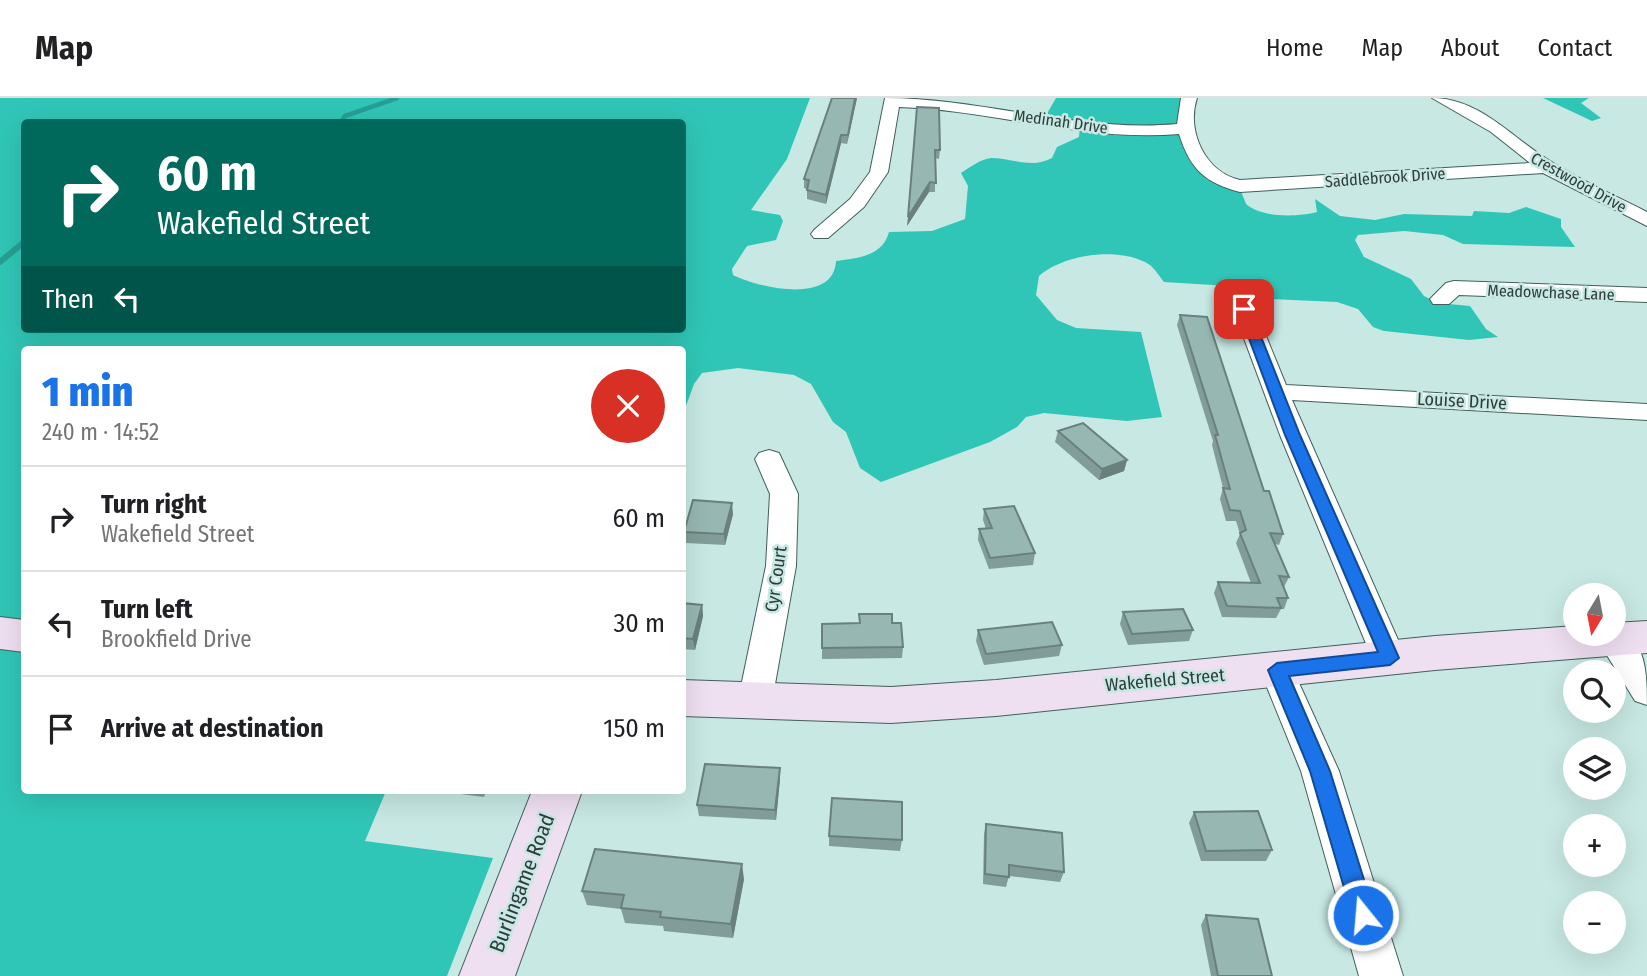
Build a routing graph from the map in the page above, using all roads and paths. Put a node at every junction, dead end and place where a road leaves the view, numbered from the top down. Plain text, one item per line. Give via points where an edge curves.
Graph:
1 (1189, 98) edge
2 (1440, 98) edge
3 (893, 100) edge
4 (1187, 128) junction
5 (1546, 167) junction
6 (1647, 220) edge
7 (821, 234) dead end
8 (1448, 294) dead end
9 (1647, 295) edge
10 (1244, 309) dead end
11 (1276, 392) junction
12 (1647, 412) edge
13 (769, 459) dead end
14 (0, 633) edge
15 (21, 636) edge
16 (1631, 638) edge
17 (1390, 658) junction
18 (1277, 670) junction
19 (1647, 691) edge
20 (686, 698) edge
21 (755, 701) junction
22 (556, 794) edge
23 (487, 976) edge
24 (1381, 976) edge

1 - 4 street via 1184,113
2 - 5 street, Crestwood Drive via 1497,128
3 - 4 street, Medinah Drive via 1109,128
3 - 7 street via 879,172 857,203
4 - 5 street, Saddlebrook Drive via 1199,160 1215,177 1240,186
5 - 6 street, Crestwood Drive
8 - 9 street, Meadowchase Lane
10 - 11 street
11 - 12 street, Louise Drive
11 - 17 street
13 - 21 street, Cyr Court via 784,494 781,566
14 - 15 street
16 - 17 street, Wakefield Street
16 - 19 street
17 - 18 street, Wakefield Street
18 - 21 street, Wakefield Street via 891,705
18 - 24 street via 1320,771
20 - 21 street, Wakefield Street
22 - 23 street, Burlingame Road

